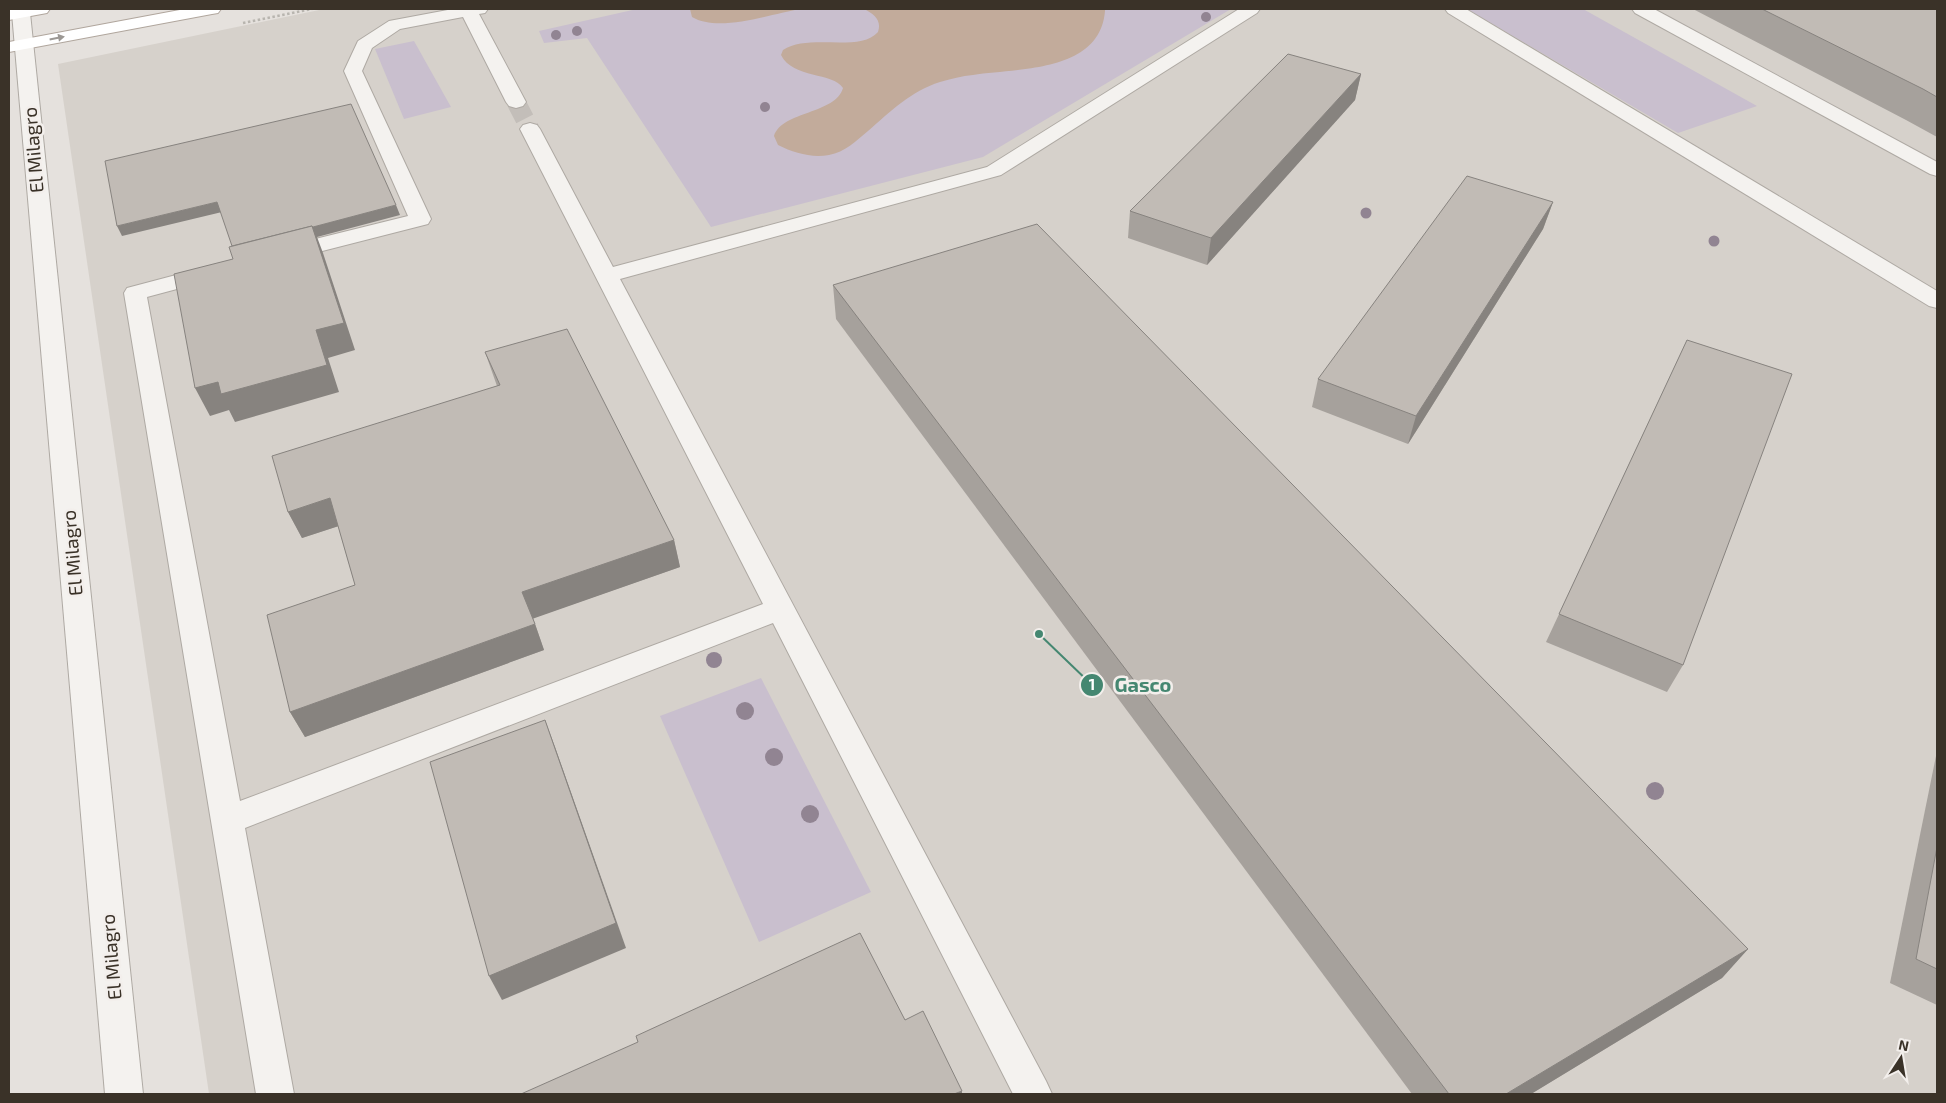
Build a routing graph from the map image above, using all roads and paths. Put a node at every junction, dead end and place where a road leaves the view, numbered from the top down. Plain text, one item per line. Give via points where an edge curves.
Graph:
1 (212, 9) edge
2 (472, 9) edge
3 (1252, 9) edge
4 (1454, 9) edge
5 (1641, 9) edge
6 (23, 12) edge
7 (16, 46) edge
8 (516, 102) tunnel mouth
9 (530, 129) tunnel mouth
10 (1937, 170) edge
11 (260, 260) edge
12 (231, 268) edge
13 (606, 276) junction
14 (1937, 300) edge
15 (780, 609) junction
16 (227, 820) junction
17 (124, 1094) edge
18 (276, 1094) edge
19 (1033, 1094) edge

7 -> 1 main road
2 - 8 street
2 - 11 street via 395,25 364,45 353,71 420,219
3 - 13 street via 994,171
4 - 14 street
5 - 10 street
6 - 7 street, El Milagro
7 - 17 street, El Milagro
9 - 13 street
12 - 16 street via 135,293
13 - 15 street
15 - 16 street
15 - 19 street
16 - 18 street

